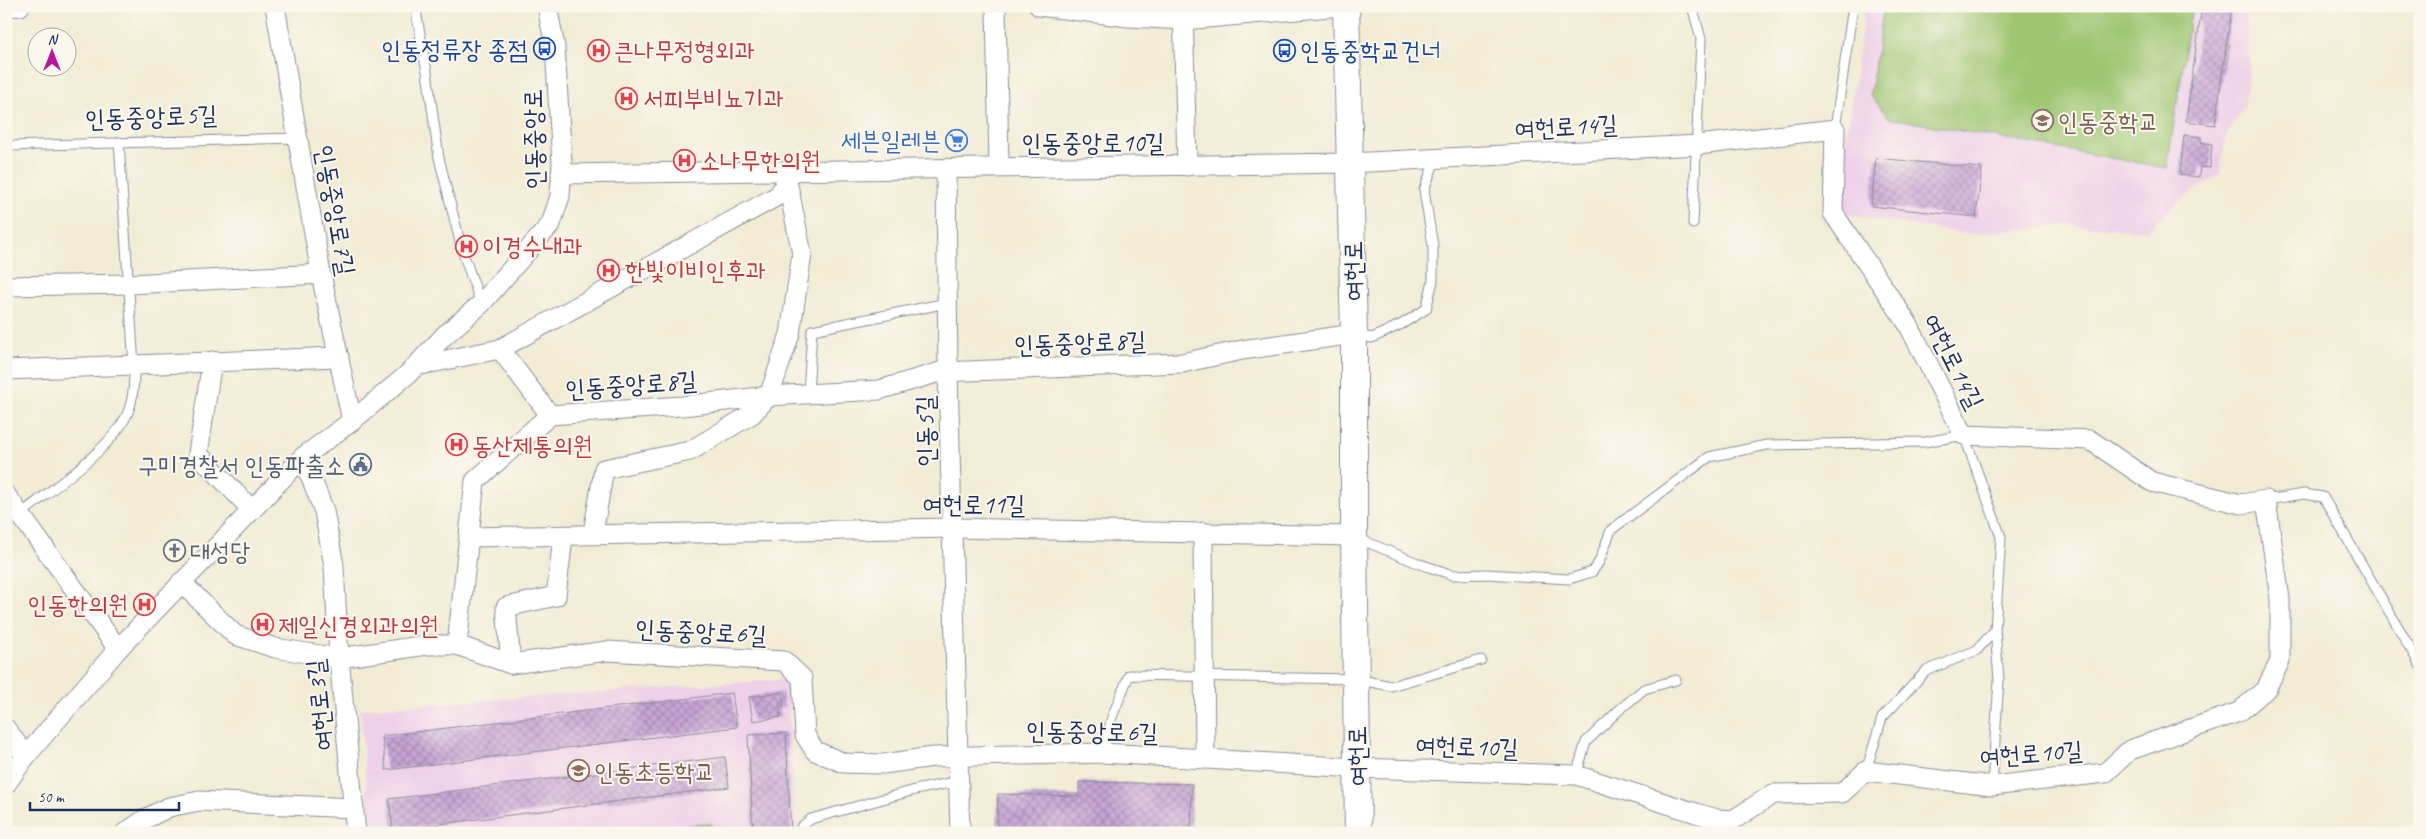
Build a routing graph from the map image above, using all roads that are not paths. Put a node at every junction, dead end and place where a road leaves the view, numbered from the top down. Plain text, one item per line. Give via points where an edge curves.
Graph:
1 (6, 6) edge
2 (20, 6) edge
3 (275, 6) edge
4 (415, 6) edge
5 (548, 6) edge
6 (996, 6) edge
7 (1341, 6) edge
8 (1346, 6) edge
9 (1692, 6) edge
10 (1853, 6) edge
11 (1049, 7) edge
12 (1183, 13) edge
13 (1835, 130) junction
14 (298, 138) junction
15 (119, 142) junction
16 (1698, 145) junction
17 (6, 146) edge
18 (1436, 158) junction
19 (1350, 164) junction
20 (1187, 166) junction
21 (999, 167) junction
22 (946, 170) junction
23 (561, 174) junction
24 (789, 176) junction
25 (1693, 224) dead end
26 (321, 274) junction
27 (130, 284) junction
28 (6, 286) edge
29 (947, 303) junction
30 (481, 304) junction
31 (1354, 334) junction
32 (500, 349) junction
33 (339, 357) junction
34 (212, 361) junction
35 (134, 366) junction
36 (416, 366) junction
37 (6, 370) edge
38 (948, 372) junction
39 (808, 393) junction
40 (769, 396) junction
41 (550, 415) junction
42 (352, 421) junction
43 (1964, 435) junction
44 (302, 457) junction
45 (6, 495) edge
46 (2266, 500) junction
47 (252, 510) junction
48 (20, 515) junction
49 (952, 528) junction
50 (1203, 532) junction
51 (593, 534) junction
52 (1354, 536) junction
53 (469, 537) junction
54 (563, 537) junction
55 (181, 582) junction
56 (1995, 630) junction
57 (457, 645) junction
58 (118, 649) junction
59 (339, 658) junction
60 (1481, 660) dead end
61 (511, 664) junction
62 (2420, 665) edge
63 (1205, 676) junction
64 (1356, 679) junction
65 (1676, 680) dead end
66 (6, 729) edge
67 (1103, 754) junction
68 (26, 756) junction
69 (958, 757) junction
70 (1205, 759) junction
71 (1357, 768) junction
72 (1866, 771) junction
73 (1576, 775) junction
74 (960, 781) junction
75 (6, 784) edge
76 (1992, 786) junction
77 (354, 808) junction
78 (125, 833) edge
79 (356, 833) edge
80 (801, 833) edge
81 (960, 833) edge
82 (1358, 833) edge

1 - 2 street
3 - 14 street, 인동중앙로7길
4 - 30 lane via 428,72 439,158 462,250
5 - 23 street, 인동중앙로 via 555,47
6 - 21 street, 인동중앙로10길
7 - 12 street
8 - 19 street, 여헌로
9 - 16 lane via 1701,39
10 - 13 lane
11 - 12 street via 1129,17
12 - 20 street, 인동중앙로10길
13 - 16 street, 여헌로14길
13 - 43 street, 여헌로14길 via 1833,213 1908,324
14 - 15 lane, 인동중앙로5길
14 - 26 street, 인동중앙로7길
15 - 17 lane, 인동중앙로5길
15 - 27 lane
16 - 18 street, 여헌로14길
16 - 25 lane
18 - 19 street, 여헌로14길
18 - 31 lane via 1424,190 1433,246 1433,280 1426,309 1372,338
19 - 20 street, 인동중앙로10길
19 - 31 street, 여헌로
20 - 21 street, 인동중앙로10길
21 - 22 street, 인동중앙로10길
22 - 24 street, 인동중앙로10길
22 - 29 street, 인동5길
23 - 24 street, 인동중앙로10길
23 - 30 street, 인동중앙로 via 560,196 551,224
24 - 32 street, 인동중앙로 via 779,196
24 - 40 street via 802,254 790,334
26 - 27 street
26 - 33 street, 인동중앙로7길
27 - 28 street
27 - 35 lane
29 - 38 street, 인동5길
29 - 39 lane via 812,330
30 - 36 street, 인동중앙로
31 - 38 street, 인동중앙로8길 via 1242,350 1182,363
31 - 52 street, 여헌로
32 - 36 street, 인동중앙로
32 - 41 street, 인동중앙로8길
33 - 34 street
33 - 42 street, 인동중앙로7길
34 - 35 street
34 - 47 street via 198,454
35 - 37 street
35 - 48 lane via 134,389 128,412 119,428 106,444
36 - 42 street, 인동중앙로
38 - 39 street, 인동중앙로8길 via 880,390
38 - 49 street, 인동5길
39 - 40 street, 인동중앙로8길
40 - 41 street, 인동중앙로8길
40 - 51 street via 752,414 690,451 604,468
41 - 53 street via 475,481
42 - 44 street, 인동중앙로
43 - 46 street via 2090,440 2152,482 2241,504
43 - 52 lane, 여헌로14길 via 1925,442 1767,445 1708,457 1611,530 1592,572 1569,579 1453,575
43 - 56 lane via 2001,537
44 - 47 street, 인동중앙로
44 - 59 street, 여헌로3길 via 324,511 334,566
45 - 48 street
46 - 62 lane via 2304,494 2323,497
46 - 76 street, 여헌로10길 via 2280,599 2280,661 2266,689 2239,712 2130,750 2105,773
47 - 55 street, 인동중앙로
48 - 58 street
49 - 50 street, 여헌로11길
49 - 51 street, 여헌로11길
49 - 69 street, 인동5길
50 - 52 street, 여헌로11길
50 - 63 street
51 - 54 street, 여헌로11길
52 - 64 street, 여헌로
53 - 54 street, 여헌로11길
53 - 57 street
54 - 61 street via 556,596 506,607
55 - 58 street, 인동중앙로
55 - 59 street, 인동중앙로6길 via 235,635 276,648
56 - 72 lane via 1977,650 1926,671 1882,718
56 - 76 lane via 1999,680
57 - 59 street, 인동중앙로6길 via 427,645
57 - 61 street, 인동중앙로6길
58 - 68 street, 인동중앙로
59 - 77 street, 여헌로3길
60 - 64 lane via 1391,686
61 - 69 street, 인동중앙로6길 via 606,651 784,661 802,678 805,735 815,752 844,763 883,764
63 - 64 lane
63 - 67 lane via 1129,675 1112,718
63 - 70 street
64 - 71 street, 여헌로
65 - 73 lane via 1644,690 1618,711 1586,742
66 - 68 street
67 - 69 street, 인동중앙로6길
67 - 70 street, 인동중앙로6길
68 - 75 street, 인동중앙로
69 - 74 street, 인동5길
70 - 71 street, 인동중앙로6길
71 - 73 street, 여헌로10길
71 - 82 street, 여헌로
72 - 73 street, 여헌로10길 via 1842,793 1773,794 1733,820 1696,813
72 - 76 street, 여헌로10길
74 - 80 lane via 811,819 801,827
74 - 81 street, 인동5길
77 - 78 street via 199,801 169,807
77 - 79 street, 여헌로3길

